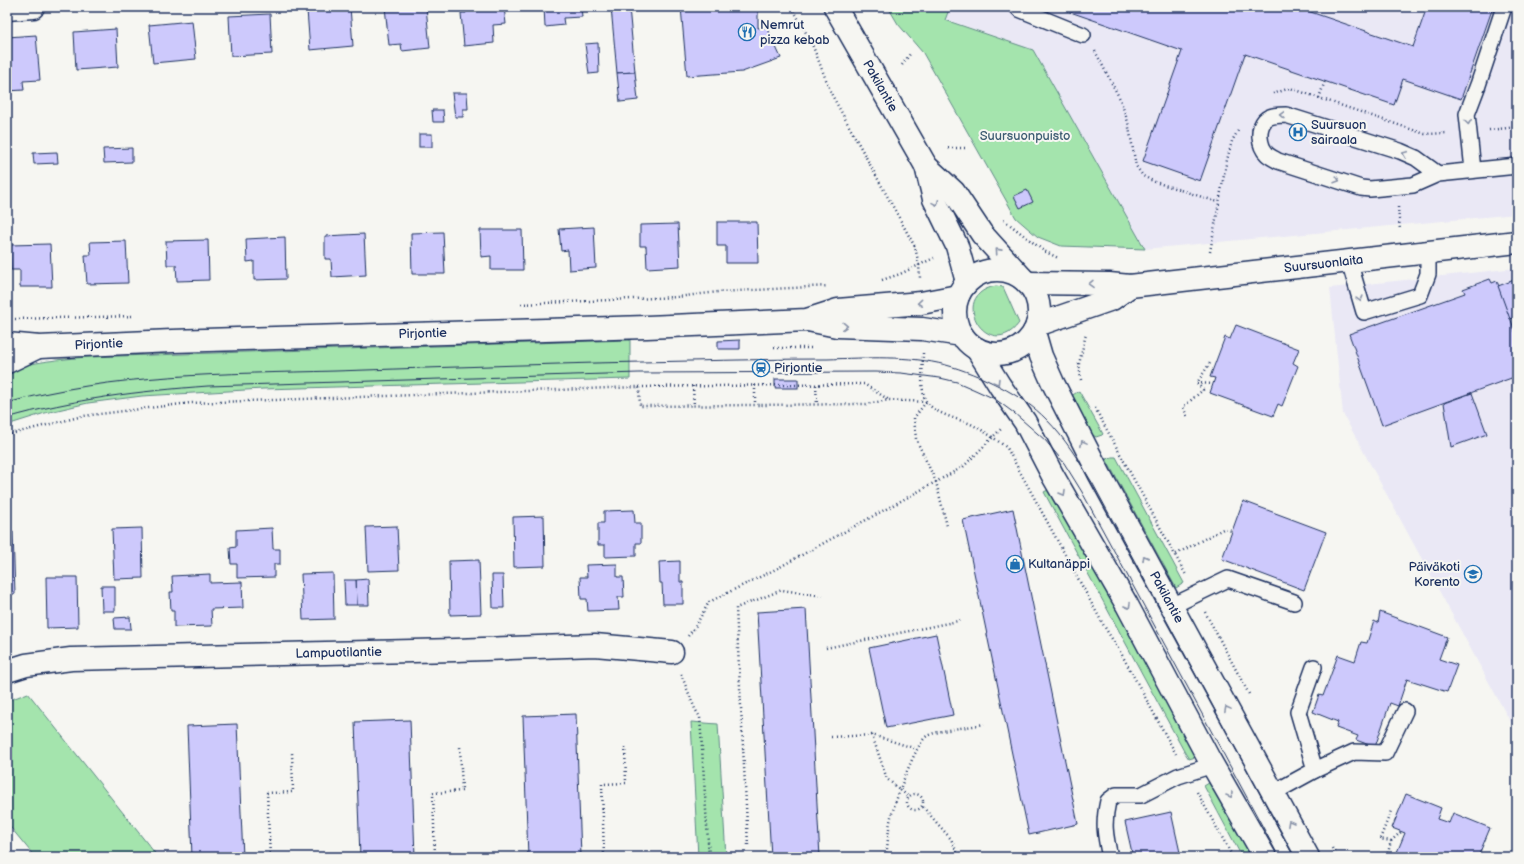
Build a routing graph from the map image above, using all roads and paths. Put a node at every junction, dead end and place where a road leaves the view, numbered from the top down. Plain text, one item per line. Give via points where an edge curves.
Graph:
1 (33, 7) edge
2 (792, 7) edge
3 (835, 7) edge
4 (1017, 7) edge
5 (1504, 7) edge
6 (7, 9) edge
7 (1083, 35) joint
8 (910, 54) dead end
9 (902, 65) dead end
10 (1325, 81) dead end
11 (1319, 98) dead end
12 (948, 148) dead end
13 (966, 148) dead end
14 (926, 166) junction
15 (1517, 166) edge
16 (1474, 170) junction
17 (1438, 174) junction
18 (1218, 202) dead end
19 (1005, 220) dead end
20 (1517, 242) edge
21 (1428, 252) junction
22 (1060, 258) dead end
23 (1349, 261) junction
24 (1025, 281) junction
25 (875, 282) dead end
26 (833, 286) dead end
27 (1130, 286) junction
28 (963, 289) junction
29 (515, 304) dead end
30 (140, 316) dead end
31 (14, 319) dead end
32 (807, 320) junction
33 (1087, 327) dead end
34 (1035, 328) junction
35 (969, 342) junction
36 (7, 344) edge
37 (923, 346) dead end
38 (39, 347) junction
39 (7, 362) edge
40 (1210, 363) dead end
41 (1079, 370) dead end
42 (1197, 383) junction
43 (1213, 384) dead end
44 (755, 385) junction
45 (816, 385) junction
46 (693, 386) junction
47 (639, 387) junction
48 (889, 400) junction
49 (926, 402) junction
50 (755, 405) junction
51 (817, 405) junction
52 (694, 406) junction
53 (1187, 416) dead end
54 (7, 435) edge
55 (993, 438) junction
56 (936, 482) junction
57 (947, 526) dead end
58 (1232, 531) dead end
59 (1176, 554) dead end
60 (824, 596) dead end
61 (1294, 602) dead end
62 (1172, 606) junction
63 (963, 620) dead end
64 (826, 648) dead end
65 (672, 652) junction
66 (1314, 667) dead end
67 (7, 671) edge
68 (1405, 711) dead end
69 (984, 724) dead end
70 (872, 735) junction
71 (831, 738) dead end
72 (625, 745) dead end
73 (460, 746) dead end
74 (918, 749) junction
75 (292, 751) dead end
76 (1212, 765) junction
77 (1315, 770) junction
78 (1186, 773) junction
79 (900, 788) junction
80 (1274, 793) junction
81 (909, 797) junction
82 (923, 806) junction
83 (1391, 811) dead end
84 (1401, 832) dead end
85 (1391, 842) junction
86 (748, 845) dead end
87 (270, 857) edge
88 (435, 857) edge
89 (604, 857) edge
90 (709, 857) edge
91 (886, 857) edge
92 (959, 857) edge
93 (1110, 857) edge
94 (1233, 857) edge
95 (1265, 857) edge
96 (1308, 857) edge
97 (1387, 857) edge

1 - 6 main road
2 - 25 path via 812,44 832,94 918,256 919,265
3 - 14 main road, Pakilantie
4 - 7 lane
5 -> 16 lane via 1467,114
7 - 18 path via 1097,53 1120,99 1128,122 1136,166 1143,176
8 - 9 path
10 - 11 path
12 - 13 path
24 -> 14 main road, Pakilantie via 982,234 954,192
14 -> 28 main road, Pakilantie via 934,199 957,246
15 - 16 lane
16 - 17 lane
17 -> 17 lane via 1416,158 1400,151 1286,115 1275,115 1265,120 1260,130 1260,142 1267,154 1278,161 1361,188 1413,185
19 - 22 path via 1044,251
20 - 21 main road, Suursuonlaita
21 - 23 main road, Suursuonlaita
23 -> 21 lane via 1364,312 1420,295 1428,274
23 - 27 main road, Suursuonlaita
27 -> 24 main road, Suursuonlaita
24 - 28 main road via 1013,274 997,270 974,277
24 - 34 main road via 1038,304
26 - 29 path via 718,292 677,297
27 - 34 main road, Suursuonlaita via 1112,299
28 -> 32 main road, Pirjontie via 921,303 838,310
28 - 35 main road via 955,308 955,316 958,328
30 - 31 path
32 -> 35 main road, Pirjontie via 837,326 922,329
32 - 38 main road, Pirjontie
33 - 41 path
34 - 35 main road via 1023,345 1009,352 992,354
62 -> 34 main road, Pakilantie via 1057,393 1041,356
35 -> 76 main road via 1025,422
36 - 38 main road, Pirjontie
37 - 49 path via 923,389
38 - 39 main road, Pirjontie
40 - 42 path
42 - 43 path
42 - 53 path via 1203,390 1183,406
44 - 45 path
44 - 46 path
44 - 50 path
45 - 48 path via 864,384
45 - 51 path
46 - 47 path
46 - 52 path
47 - 52 path via 640,406
47 - 54 path via 190,403 83,416
48 - 49 path
48 - 51 path via 866,404
49 - 55 path via 934,409
49 - 56 path via 914,418 916,439
50 - 51 path
50 - 52 path
55 - 56 path via 963,467
55 - 78 path via 1007,448
56 - 57 path
56 - 65 path via 778,568 709,602 692,631
58 - 59 path via 1224,529
60 - 86 path via 782,590 736,608
61 - 62 lane via 1228,579
80 -> 62 main road, Pakilantie
63 - 64 path
65 - 67 main road, Lampuotilantie via 594,645 71,659 26,665
65 - 90 path via 700,717
66 - 77 lane via 1298,712
68 - 77 lane via 1385,753 1354,752
69 - 74 path via 926,737
70 - 71 path
70 - 74 path
70 - 79 path via 887,779
72 - 89 path via 626,783 602,784
73 - 88 path via 462,791 433,793
74 - 79 path
75 - 87 path via 293,792 267,793
76 - 78 lane
76 -> 95 main road
77 - 80 lane
78 - 93 lane via 1141,795 1116,795 1108,801 1104,819
78 - 94 path
79 - 81 path
79 - 91 path via 891,818
96 -> 80 main road, Pakilantie
81 - 82 path via 916,794 922,797
81 - 82 path via 907,803 910,809 917,810
82 - 92 path via 951,839
83 - 85 path via 1380,839
84 - 85 path
85 - 97 path

